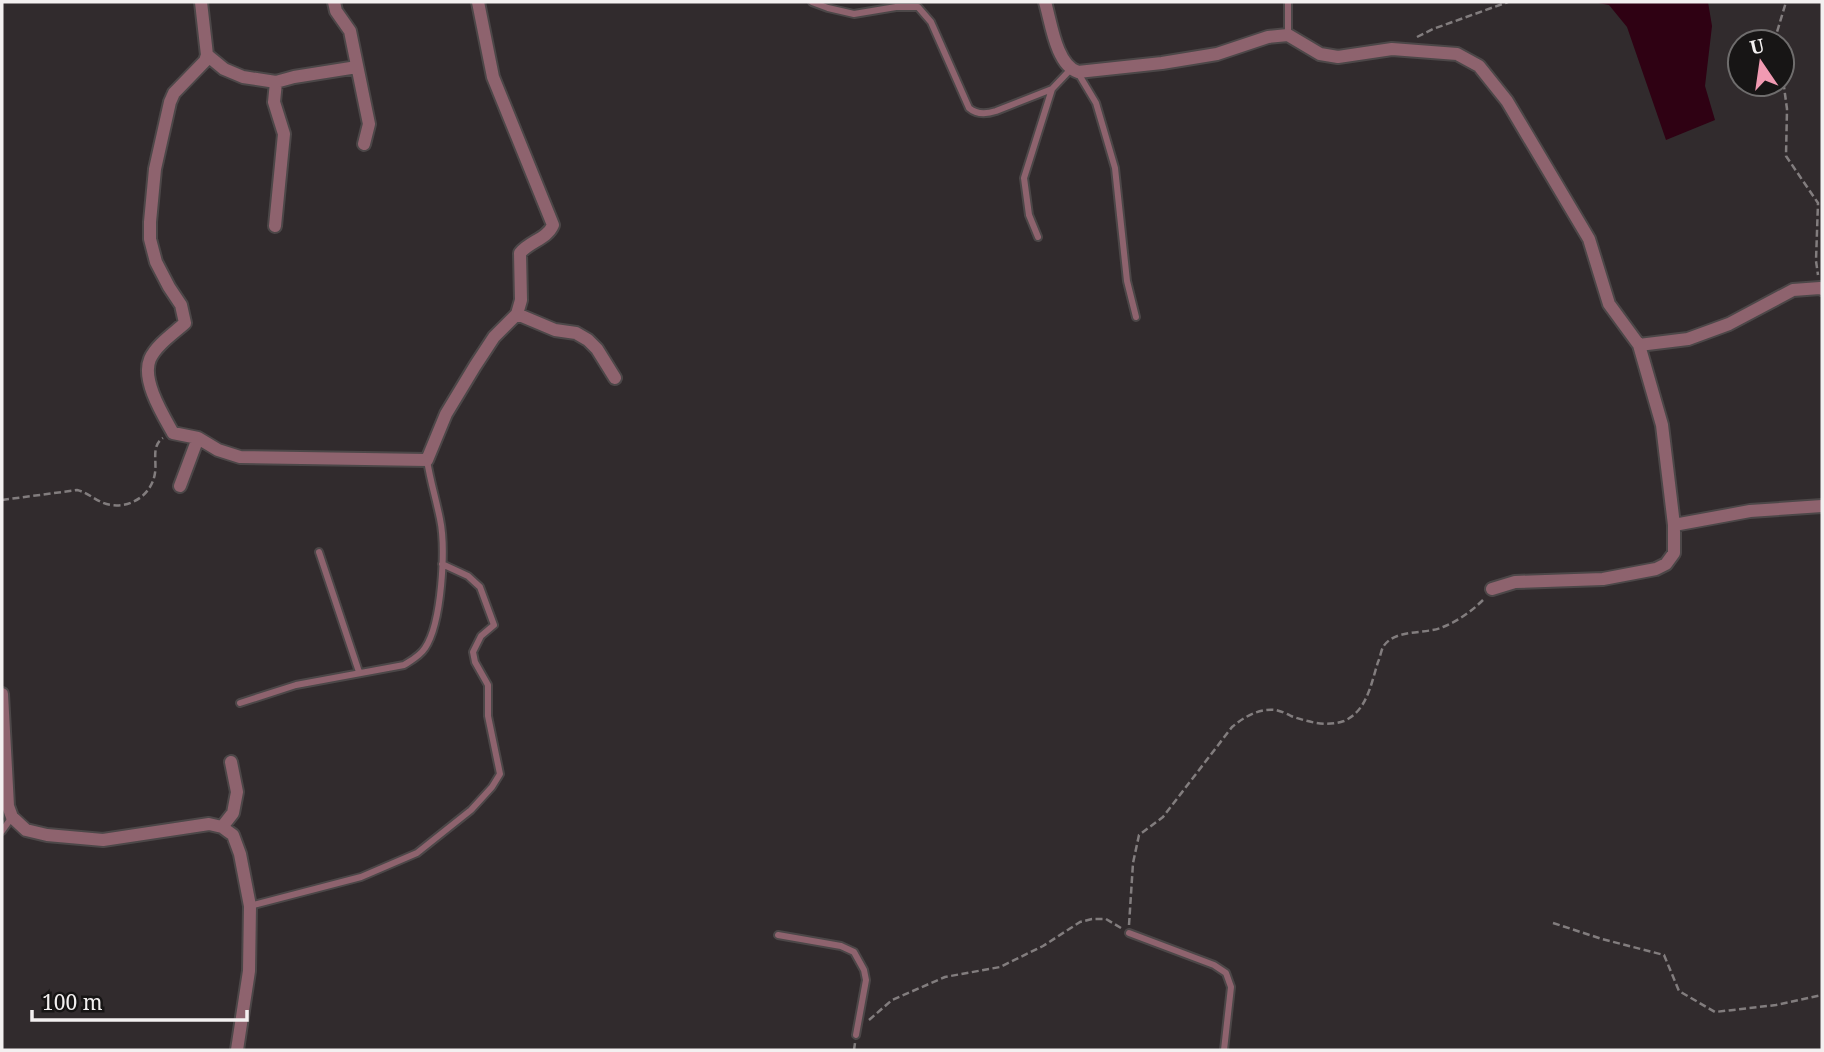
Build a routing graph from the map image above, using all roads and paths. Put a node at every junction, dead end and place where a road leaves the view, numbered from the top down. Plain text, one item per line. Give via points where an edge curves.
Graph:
1 (201, 2) edge
2 (334, 2) edge
3 (478, 2) edge
4 (812, 2) edge
5 (1045, 2) edge
6 (1287, 2) edge
7 (1508, 2) edge
8 (1786, 2) edge
9 (1778, 28) edge
10 (1288, 35) junction
11 (1412, 39) dead end
12 (207, 55) junction
13 (358, 67) junction
14 (1074, 71) junction
15 (276, 82) junction
16 (1052, 89) junction
17 (1786, 98) edge
18 (364, 144) dead end
19 (275, 226) dead end
20 (1038, 237) dead end
21 (1821, 288) edge
22 (517, 314) junction
23 (1136, 317) dead end
24 (1639, 345) junction
25 (615, 378) dead end
26 (173, 433) junction
27 (198, 438) junction
28 (427, 460) junction
29 (180, 486) dead end
30 (2, 500) edge
31 (1822, 506) edge
32 (1674, 525) junction
33 (319, 552) dead end
34 (442, 564) junction
35 (1492, 589) joint
36 (359, 672) junction
37 (2, 694) edge
38 (240, 703) dead end
39 (232, 762) dead end
40 (12, 817) junction
41 (222, 827) junction
42 (2, 831) edge
43 (250, 906) junction
44 (1553, 923) dead end
45 (1129, 933) junction
46 (778, 935) dead end
47 (1822, 995) edge
48 (856, 1035) junction
49 (237, 1050) edge
50 (854, 1050) edge
51 (1224, 1050) edge

1 - 12 street
2 - 13 street via 350,31
3 - 22 street via 493,77 553,225 550,233 520,253 522,300
4 - 16 lane via 854,14 918,7 931,22 974,112 988,114
5 - 14 street via 1061,59
6 - 10 lane
7 - 11 path
8 - 9 path
10 - 14 street via 1217,54
10 - 24 street via 1320,54 1338,57 1392,49 1457,54 1479,66 1507,101 1589,239 1609,304
12 - 15 street via 243,77
12 - 26 street via 170,102 155,169 150,222 156,262 181,305 185,323 149,360 155,400
13 - 15 street
13 - 18 street via 369,124
14 - 16 lane
14 - 23 lane via 1096,103 1115,168 1127,281
15 - 19 street via 274,102 284,134
16 - 20 lane via 1024,178 1029,215
17 - 21 path via 1786,156 1818,203 1816,261
21 - 24 street via 1793,290 1729,324 1688,339
22 - 25 street via 588,340
22 - 28 street via 494,337 460,390
24 - 32 street via 1662,425
26 - 27 street
26 - 30 path via 159,439 150,489 137,501 115,506 77,490
27 - 28 street via 240,457
27 - 29 street
28 - 34 lane via 441,521
31 - 32 street via 1750,511
32 - 35 street via 1674,553 1656,569 1603,579 1515,582
33 - 36 lane
34 - 36 lane via 438,609 425,648 404,665
34 - 43 lane via 480,587 494,625 481,636 473,652 488,685 488,716 500,774 471,810 417,853 361,877
35 - 45 path via 1474,610 1441,628 1395,636 1383,647 1366,699 1353,716 1330,724 1276,710 1252,713 1232,727 1163,817 1139,835
36 - 38 lane
37 - 40 street
39 - 41 street via 237,792 233,813
40 - 41 street via 26,830 103,840 209,824
40 - 42 lane
41 - 43 street via 233,835 240,854
43 - 49 street via 249,971
44 - 47 path via 1664,955 1679,990 1715,1012
45 - 48 path via 1106,919 1080,922 1000,967 945,976 892,1000
45 - 51 lane via 1226,973 1231,987
46 - 48 lane via 854,951 866,980
48 - 50 path

